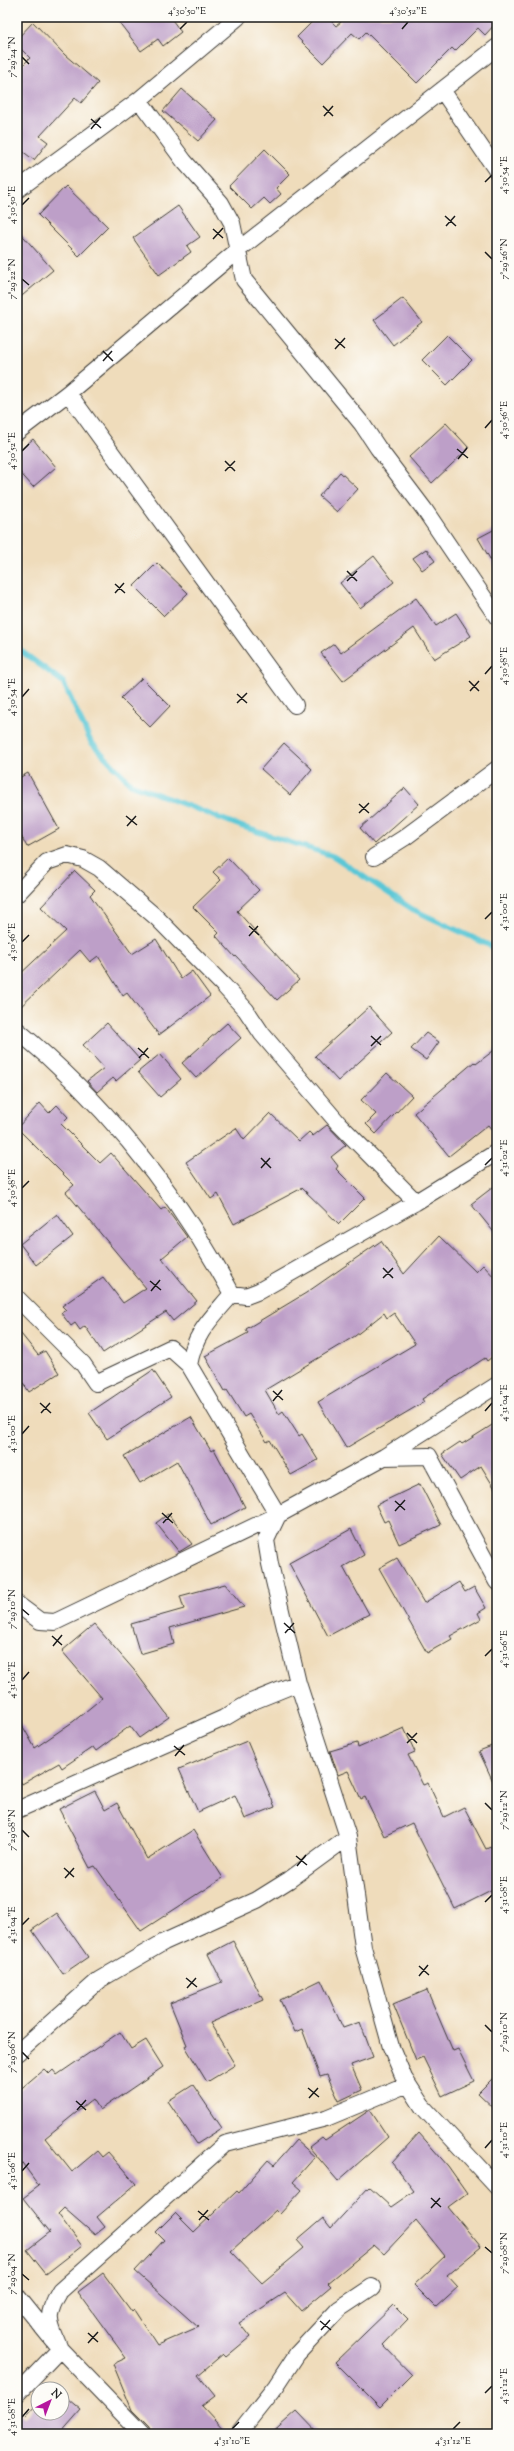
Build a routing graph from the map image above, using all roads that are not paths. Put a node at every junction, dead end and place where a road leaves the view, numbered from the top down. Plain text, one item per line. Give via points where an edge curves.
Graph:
1 (238, 17) edge
2 (497, 47) edge
3 (442, 90) junction
4 (139, 100) junction
5 (497, 171) edge
6 (17, 190) edge
7 (238, 250) junction
8 (68, 393) junction
9 (17, 432) edge
10 (497, 617) edge
11 (295, 705) dead end
12 (497, 769) edge
13 (374, 857) dead end
14 (17, 894) edge
15 (17, 1030) edge
16 (497, 1152) edge
17 (416, 1202) junction
18 (232, 1294) junction
19 (17, 1298) edge
20 (198, 1335) junction
21 (170, 1348) junction
22 (190, 1365) junction
23 (497, 1385) edge
24 (384, 1457) junction
25 (278, 1515) junction
26 (497, 1582) edge
27 (17, 1604) edge
28 (298, 1683) junction
29 (17, 1810) edge
30 (348, 1837) junction
31 (17, 2053) edge
32 (408, 2084) junction
33 (497, 2187) edge
34 (372, 2287) dead end
35 (17, 2296) edge
36 (60, 2349) junction
37 (17, 2394) edge
38 (142, 2434) edge
39 (238, 2434) edge

1 - 4 street
2 - 3 street
3 - 5 street
3 - 7 street
4 - 6 street
4 - 7 street via 184,161 221,203 232,223
7 - 8 street
7 - 10 street via 244,280 362,424 424,509
8 - 9 street
8 - 11 street
12 - 13 street via 404,838
14 - 17 street via 47,862 66,855 83,859 99,868 158,918 228,990 339,1124
15 - 18 street via 78,1086 128,1139 196,1232
16 - 17 street
17 - 18 street via 259,1292 246,1296
18 - 20 street
19 - 21 street via 83,1364 96,1383
20 - 21 street
20 - 22 street via 192,1346
21 - 22 street
22 - 25 street
23 - 24 street
24 - 25 street
24 - 26 street via 429,1456
25 - 27 street via 55,1622 40,1621
25 - 28 street via 266,1540
28 - 29 street via 251,1702 224,1718
28 - 30 street
30 - 31 street via 257,1900 164,1942 99,1980
30 - 32 street via 363,1948 391,2047
32 - 33 street via 422,2106
32 - 36 street via 326,2118 225,2144 60,2291 50,2307 49,2324
34 - 39 street via 339,2310 297,2354 276,2386
35 - 36 street
36 - 37 street
36 - 38 street

